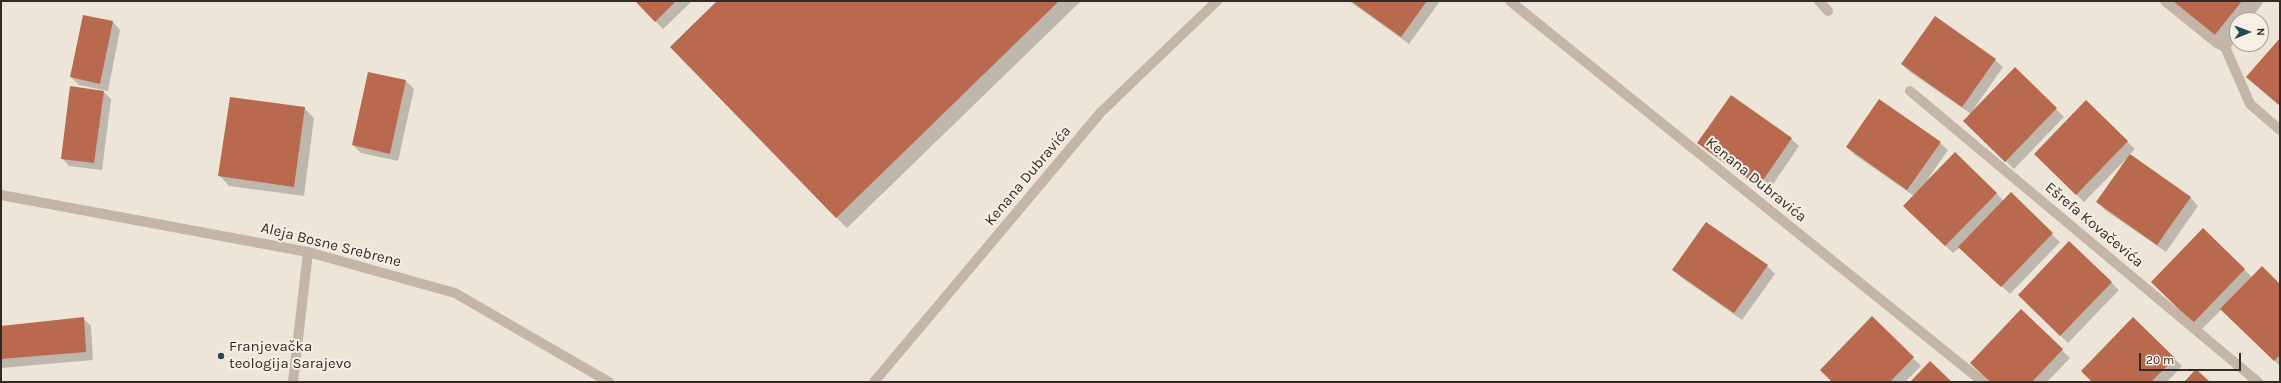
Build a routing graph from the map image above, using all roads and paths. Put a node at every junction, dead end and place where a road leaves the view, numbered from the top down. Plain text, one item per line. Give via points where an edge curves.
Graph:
1 (1217, 1) edge
2 (1510, 1) edge
3 (1819, 1) edge
4 (2165, 1) edge
5 (2258, 1) edge
6 (1828, 11) dead end
7 (2250, 12) edge
8 (2229, 41) edge
9 (2225, 46) junction
10 (1910, 91) dead end
11 (2280, 130) edge
12 (1, 195) edge
13 (308, 252) junction
14 (293, 382) edge
15 (609, 382) edge
16 (874, 382) edge
17 (1984, 382) edge
18 (2258, 382) edge

1 - 16 street, Kenana Dubravića via 1101,112
2 - 17 street, Kenana Dubravića
3 - 6 street
4 - 9 street via 2217,43
5 - 7 street
8 - 9 street
9 - 11 street via 2250,104
10 - 18 street, Ešrefa Kovačevića
12 - 13 street, Aleja Bosne Srebrene
13 - 14 street
13 - 15 street, Aleja Bosne Srebrene via 455,292

